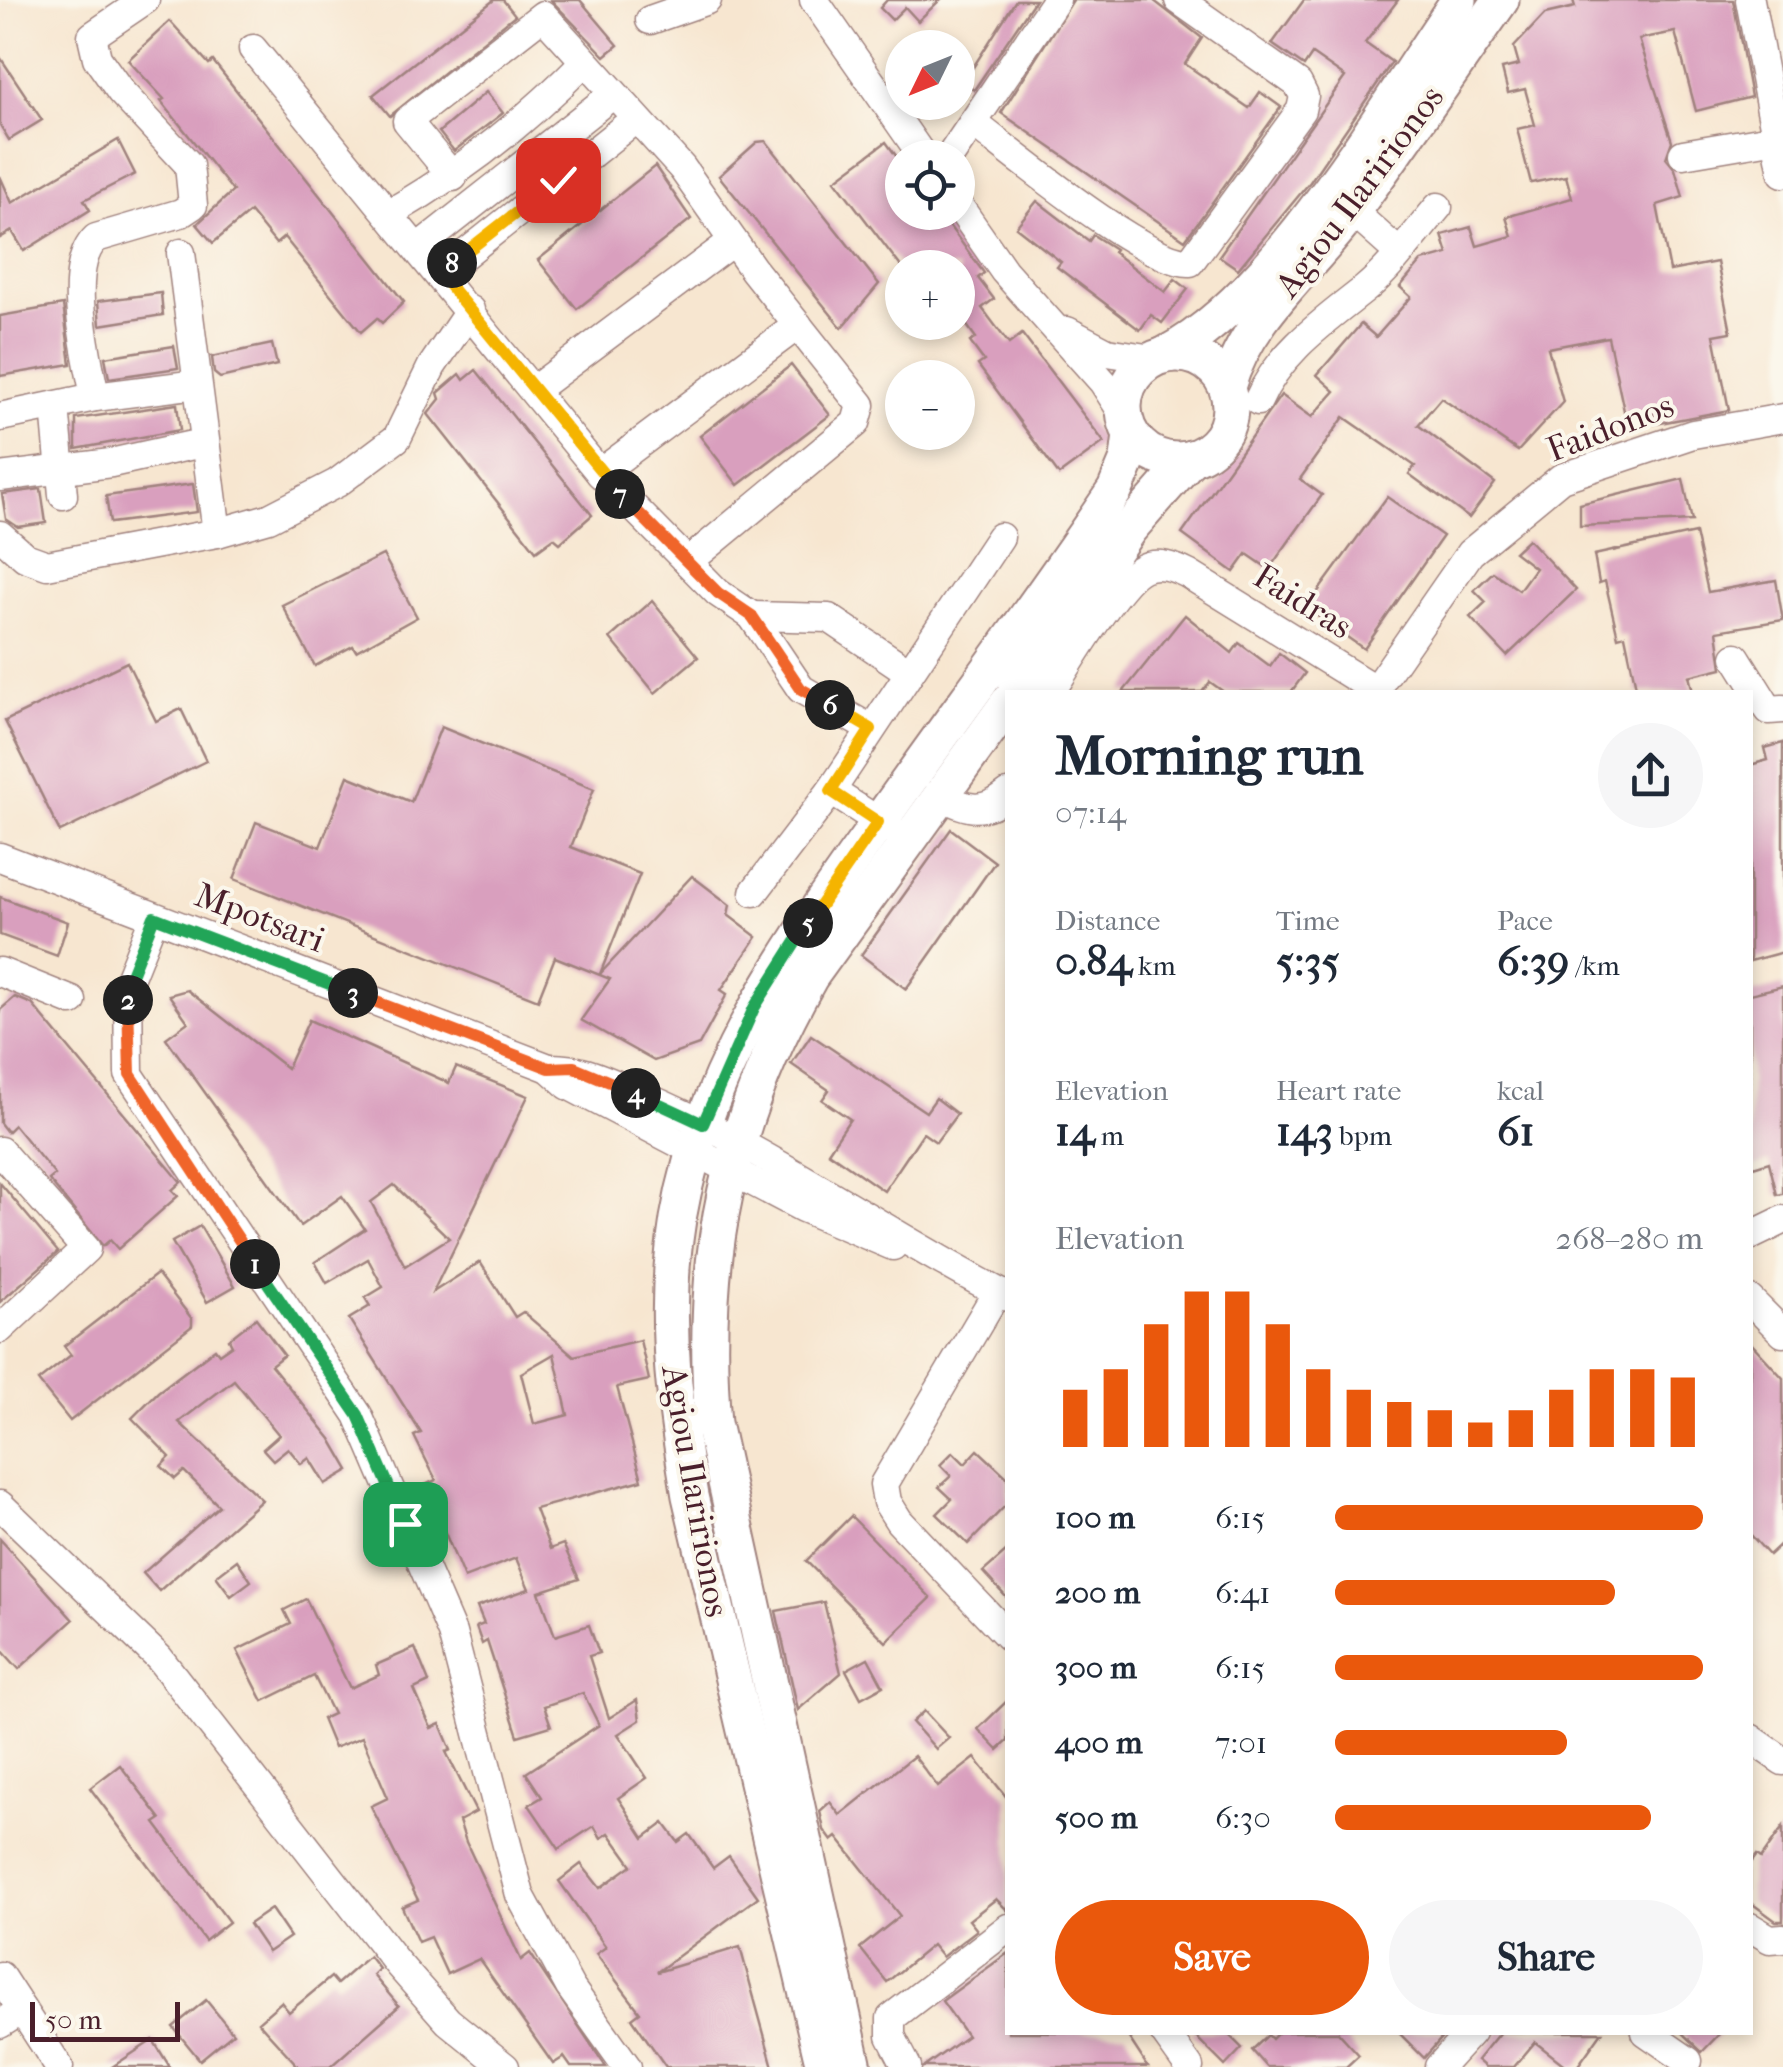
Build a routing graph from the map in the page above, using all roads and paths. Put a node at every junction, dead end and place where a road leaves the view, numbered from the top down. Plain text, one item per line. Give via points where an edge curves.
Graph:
1 (146, 0) edge
2 (708, 0) edge
3 (814, 0) edge
4 (1056, 0) edge
5 (1179, 0) edge
6 (1460, 0) edge
7 (1501, 0) edge
8 (1750, 0) edge
9 (650, 20) dead end
10 (253, 50) dead end
11 (583, 63) junction
12 (612, 96) junction
13 (634, 120) junction
14 (973, 124) junction
15 (1780, 137) edge
16 (911, 140) edge
17 (962, 140) edge
18 (1683, 154) dead end
19 (1783, 174) edge
20 (452, 178) junction
21 (1438, 207) dead end
22 (1352, 211) junction
23 (390, 213) junction
24 (975, 228) edge
25 (733, 241) junction
26 (419, 247) junction
27 (1399, 252) junction
28 (181, 253) dead end
29 (440, 274) junction
30 (1027, 299) junction
31 (470, 310) junction
32 (798, 325) junction
33 (1159, 356) junction
34 (196, 384) junction
35 (534, 390) junction
36 (1242, 394) junction
37 (95, 397) junction
38 (55, 406) junction
39 (0, 417) edge
40 (1783, 418) edge
41 (1128, 425) junction
42 (202, 443) junction
43 (1191, 458) junction
44 (600, 472) junction
45 (0, 477) edge
46 (61, 482) junction
47 (216, 533) junction
48 (0, 535) edge
49 (1000, 538) dead end
50 (688, 562) junction
51 (752, 616) junction
52 (1736, 657) dead end
53 (909, 672) junction
54 (1015, 690) edge
55 (1052, 690) edge
56 (1375, 690) edge
57 (1378, 690) edge
58 (1005, 706) edge
59 (1783, 709) edge
60 (871, 729) junction
61 (831, 791) junction
62 (942, 796) junction
63 (1005, 796) edge
64 (878, 822) junction
65 (910, 842) junction
66 (2, 856) edge
67 (754, 892) dead end
68 (154, 917) junction
69 (4, 979) edge
70 (72, 1001) dead end
71 (699, 1136) junction
72 (0, 1151) edge
73 (733, 1154) junction
74 (1783, 1220) edge
75 (1753, 1235) edge
76 (992, 1289) edge
77 (1753, 1303) edge
78 (0, 1329) edge
79 (1783, 1333) edge
80 (0, 1505) edge
81 (1005, 1633) edge
82 (1753, 1740) edge
83 (1783, 1760) edge
84 (1753, 1929) edge
85 (1005, 1930) edge
86 (1783, 1938) edge
87 (0, 1976) edge
88 (11, 2017) edge
89 (1166, 2035) edge
90 (1468, 2035) edge
91 (1650, 2035) edge
92 (892, 2036) junction
93 (829, 2056) edge
94 (1688, 2061) dead end
95 (59, 2067) edge
96 (505, 2067) edge
97 (626, 2067) edge
98 (906, 2067) edge
99 (1189, 2067) edge
100 (1439, 2067) edge

1 - 37 street via 92,36 97,58 136,112 189,165 193,205 86,247 80,284
2 - 9 street
3 - 16 street
4 - 14 street
5 - 14 street via 1298,84 1304,96 1190,262 1175,263 1140,245
6 - 33 main road, Agiou Ilaririonos via 1282,249 1226,313
7 - 22 main road, Agiou Ilaririonos
8 - 15 street
10 - 23 street
11 - 12 street
11 - 20 street
11 - 20 street via 542,15 407,122
12 - 13 street
12 - 26 street
13 - 25 street via 682,168
13 - 29 street
14 - 17 street
15 - 18 street
15 - 19 street
20 - 23 street
21 - 27 street
22 - 27 street
22 - 36 main road, Agiou Ilaririonos via 1237,357
23 - 26 street
24 - 30 street
25 - 32 street
25 - 35 street
26 - 29 street
27 - 36 street via 1365,289 1321,320 1267,382
28 - 34 street
29 - 31 street
30 - 33 street via 1092,346
30 - 41 street via 1103,382
31 - 35 street
31 - 47 street via 432,366 398,438 323,491 269,518
32 - 44 street
32 - 50 street via 861,405 856,423
33 - 36 main road via 1202,360
33 - 41 main road via 1129,382
34 - 37 street
34 - 42 street
35 - 44 street
36 - 43 main road via 1216,443
37 - 38 street
38 - 39 street
38 - 46 street
40 - 57 street, Faidonos via 1693,434 1561,478 1470,553
41 - 43 main road via 1158,457
41 - 64 main road, Agiou Ilaririonos via 1122,475 1108,500
42 - 46 street
42 - 47 street
43 - 54 main road via 1128,529
44 - 50 street
45 - 46 street
47 - 48 street via 47,565 25,557
49 - 53 street
50 - 51 street
51 - 53 street via 829,618
51 - 60 street via 801,689
52 - 59 street via 1769,710
53 - 60 street
55 - 56 street, Faidras via 1134,575 1164,565
58 - 62 main road, Agiou Ilaririonos
60 - 61 street
61 - 64 street
61 - 67 street
62 - 63 street via 965,809
62 - 65 main road, Agiou Ilaririonos
64 - 65 street
64 - 71 main road, Agiou Ilaririonos via 754,1008
65 - 73 main road, Agiou Ilaririonos via 783,1026
66 - 68 street, Mpotsari
68 - 71 street, Mpotsari via 549,1068 574,1067
68 - 97 street via 128,982 130,1074 358,1415 452,1633 520,1896 570,1987
69 - 70 street
71 - 73 street, Mpotsari
71 - 93 main road, Agiou Ilaririonos via 674,1247 670,1368 690,1496
72 - 78 street via 86,1249
73 - 76 street, Mpotsari via 803,1208
73 - 93 main road, Agiou Ilaririonos via 707,1317 712,1423
74 - 75 street
76 - 81 street via 884,1484 898,1521
77 - 79 street
80 - 96 street via 159,1658 398,1963 448,2021
82 - 83 street
84 - 86 street
85 - 92 street via 891,2018
87 - 88 street
88 - 95 street
89 - 99 street
90 - 100 street
91 - 94 street
92 - 93 street
92 - 98 street

